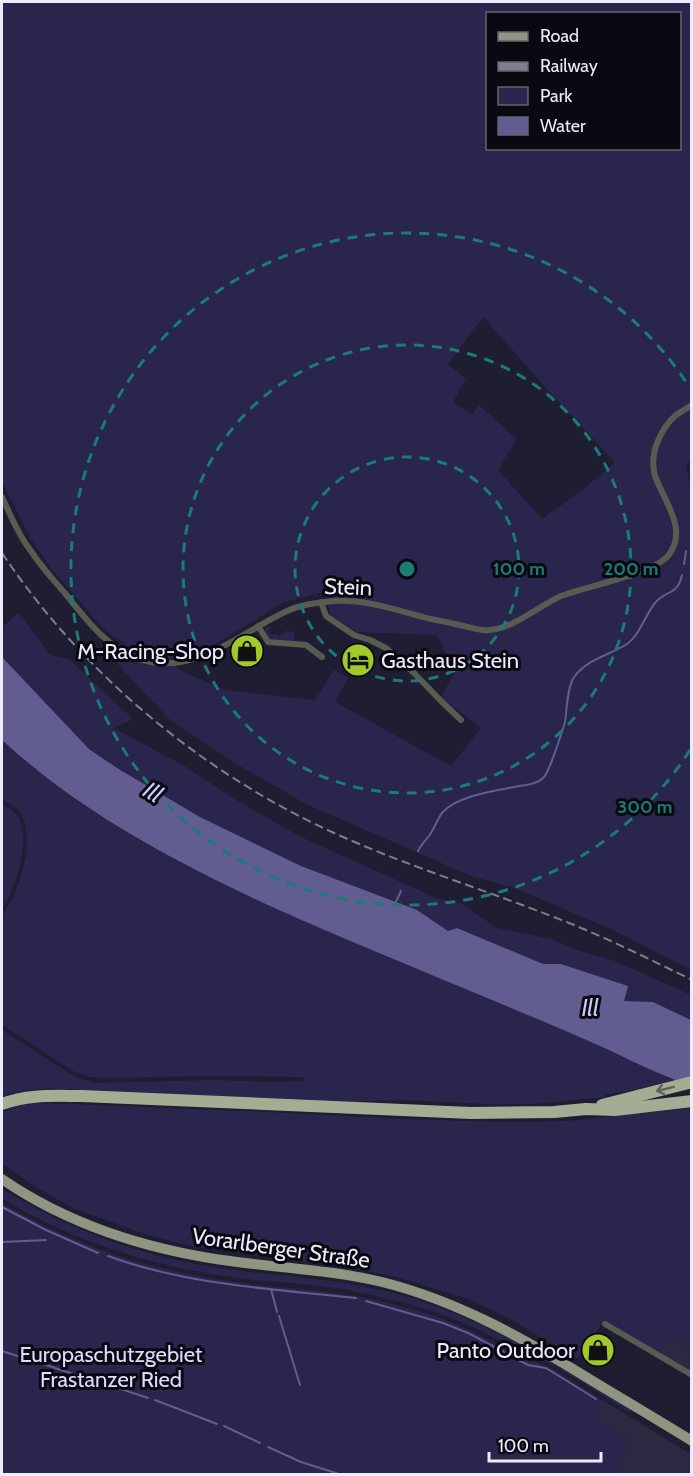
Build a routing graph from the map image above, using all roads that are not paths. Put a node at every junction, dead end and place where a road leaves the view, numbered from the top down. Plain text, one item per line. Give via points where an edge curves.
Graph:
1 (692, 405) edge
2 (2, 496) edge
3 (321, 602) junction
4 (258, 626) junction
5 (322, 657) dead end
6 (461, 720) dead end
7 (692, 1082) edge
8 (692, 1101) edge
9 (2, 1104) edge
10 (586, 1109) junction
11 (2, 1179) edge
12 (605, 1324) dead end
13 (692, 1375) edge
14 (692, 1441) edge

1 - 3 street, Stein via 667,424 654,452 655,475 677,534 667,557 657,563 562,596 523,618 485,631 377,604
2 - 4 street, Stein via 28,548 95,629 121,651 155,663 188,661 213,652
3 - 4 street, Stein via 288,610
3 - 6 street via 326,616 354,635 386,648
4 - 5 street via 268,642 306,645
7 -> 10 highway
8 - 10 highway
9 - 10 highway via 31,1096 82,1096 471,1113
11 - 14 main road, Vorarlberger Straße via 76,1219 159,1248 383,1282 462,1309 554,1357
12 - 13 street

